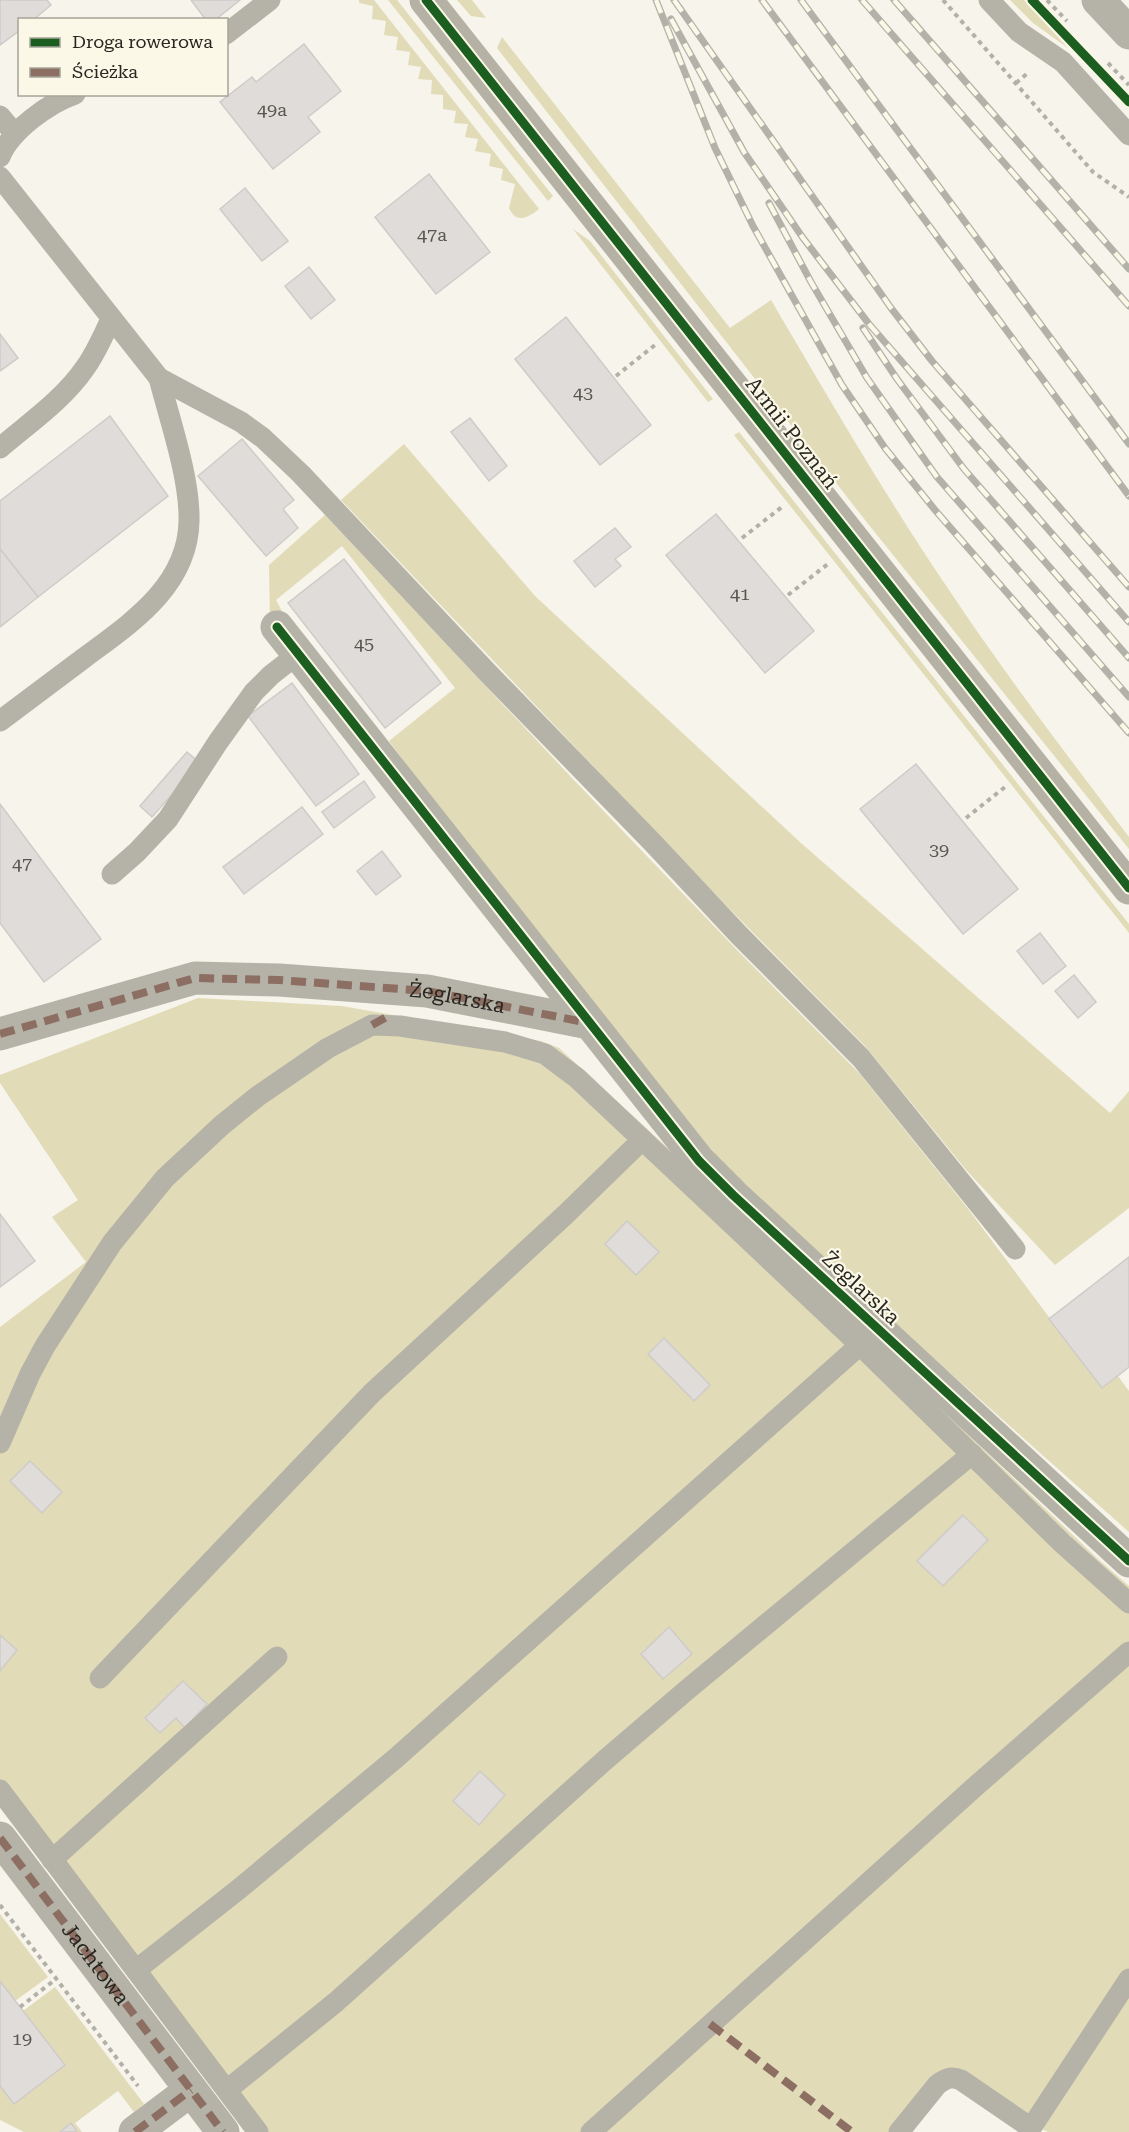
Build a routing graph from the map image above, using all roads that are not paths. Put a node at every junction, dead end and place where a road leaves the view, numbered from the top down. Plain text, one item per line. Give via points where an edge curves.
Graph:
1 (270, 0) edge
2 (426, 0) edge
3 (989, 0) edge
4 (1098, 0) edge
5 (228, 32) edge
6 (1129, 33) edge
7 (71, 96) edge
8 (0, 116) edge
9 (15, 134) junction
10 (1129, 135) edge
11 (0, 158) edge
12 (0, 177) edge
13 (111, 319) junction
14 (159, 378) junction
15 (0, 448) edge
16 (277, 627) dead end
17 (298, 654) junction
18 (0, 721) edge
19 (112, 874) dead end
20 (1129, 888) edge
21 (589, 1023) junction
22 (0, 1034) edge
23 (642, 1140) junction
24 (1015, 1249) dead end
25 (860, 1345) junction
26 (0, 1443) edge
27 (972, 1454) junction
28 (1129, 1561) edge
29 (1129, 1602) edge
30 (1129, 1652) edge
31 (277, 1657) dead end
32 (100, 1678) dead end
33 (0, 1790) edge
34 (0, 1838) edge
35 (52, 1860) junction
36 (136, 1970) junction
37 (1129, 1979) edge
38 (191, 2090) junction
39 (227, 2090) junction
40 (147, 2123) edge
41 (223, 2132) edge
42 (258, 2132) edge
43 (591, 2132) edge
44 (899, 2132) edge

1 - 5 lane
2 - 20 main road, Armii Poznań
3 - 10 lane via 1019,32 1063,62
4 - 6 street
7 - 9 lane
8 - 9 lane
9 - 11 lane
12 - 13 lane
13 - 14 lane
13 - 15 lane via 98,348 78,377
14 - 18 lane via 188,494 186,549 169,583 143,613
14 - 24 lane via 241,422 301,474 861,1058
16 - 17 street
17 - 19 lane via 254,692 168,819
17 - 21 street
21 - 22 street, Żeglarska via 427,991 195,978
21 - 28 street, Żeglarska via 715,1179
23 - 25 lane
23 - 26 lane via 577,1078 545,1054 494,1040 372,1025 328,1048 258,1096 165,1178 112,1243 45,1346
23 - 32 lane via 372,1393
25 - 27 lane
25 - 36 lane via 396,1758
27 - 29 lane via 1062,1543
27 - 39 lane via 688,1689 336,2002
30 - 43 lane
31 - 35 lane
33 - 35 lane
34 - 38 street, Jachtowa
35 - 36 lane
36 - 39 lane
37 - 44 lane via 1031,2128 952,2076 937,2085
38 - 40 street
38 - 41 street, Jachtowa
39 - 42 lane

